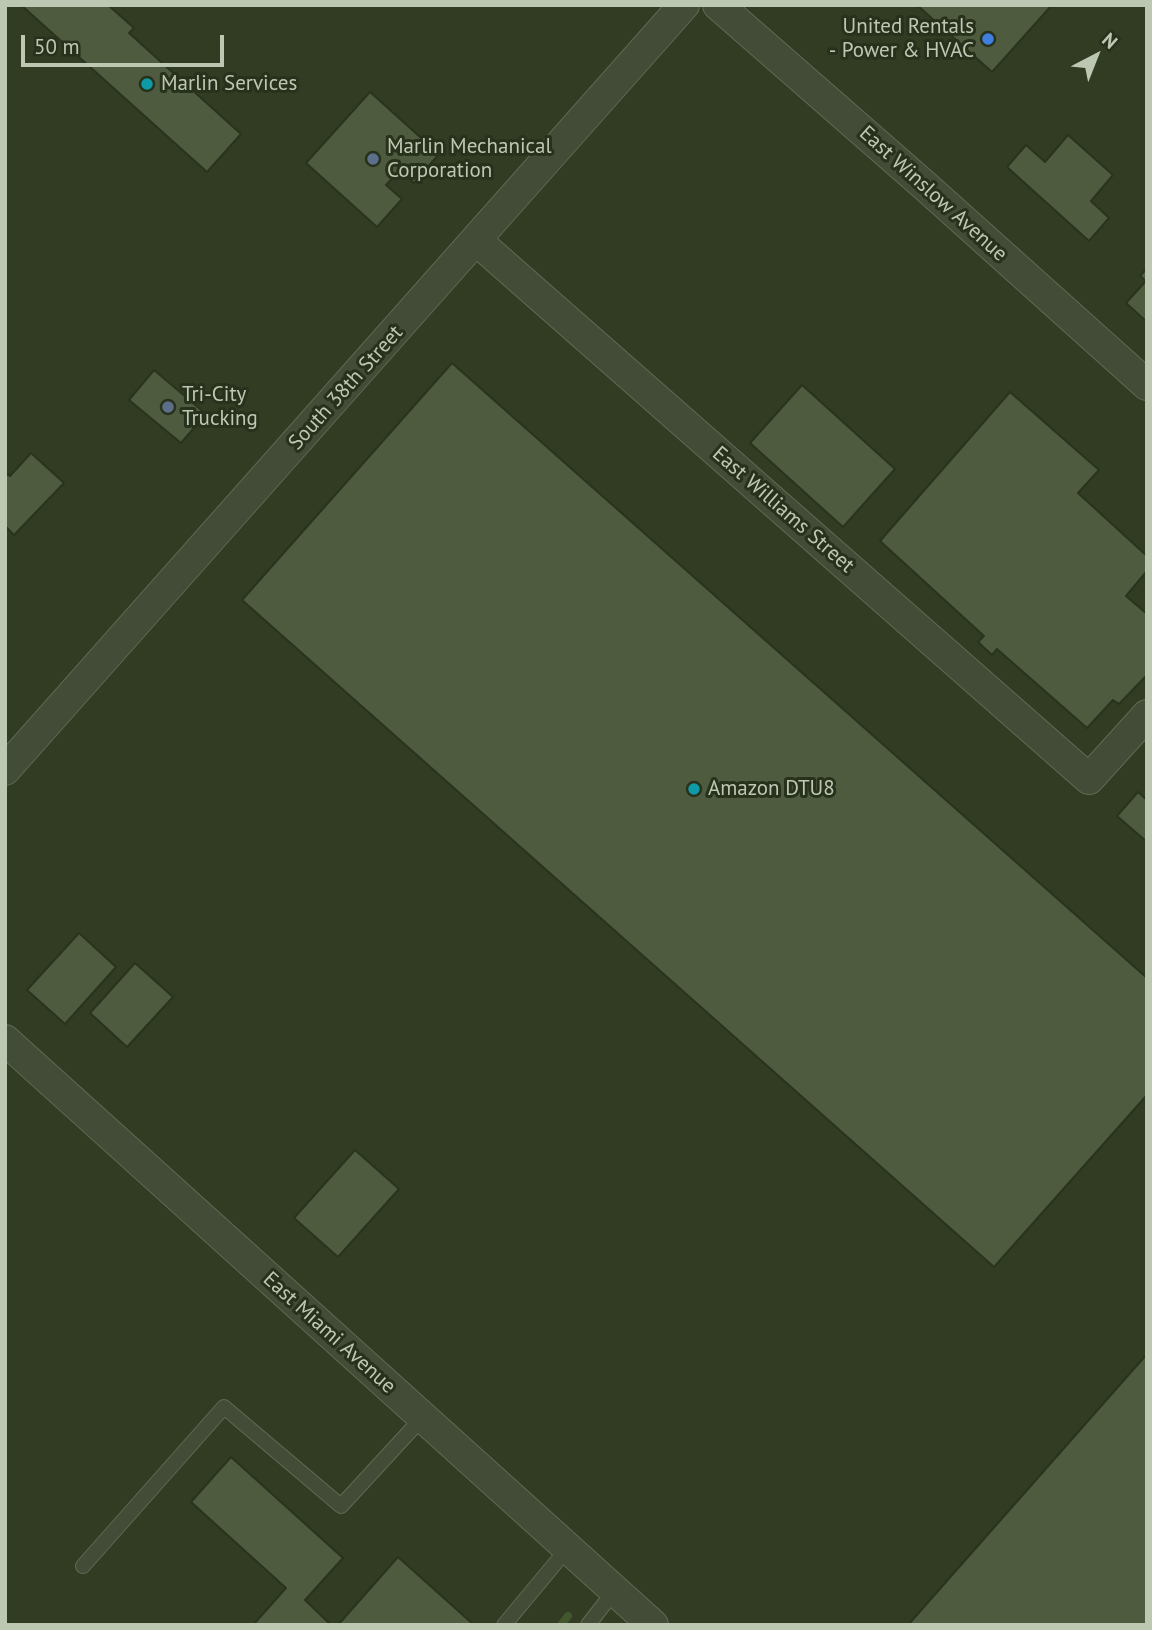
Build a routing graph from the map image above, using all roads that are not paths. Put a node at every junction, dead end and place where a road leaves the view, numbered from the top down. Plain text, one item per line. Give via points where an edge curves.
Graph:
1 (684, 5) edge
2 (718, 5) edge
3 (477, 240) junction
4 (1147, 385) edge
5 (1147, 715) edge
6 (5, 770) edge
7 (5, 1040) edge
8 (423, 1417) junction
9 (568, 1548) junction
10 (83, 1566) dead end
11 (615, 1590) junction
12 (652, 1624) edge
13 (503, 1625) edge
14 (588, 1625) edge

1 - 3 street, South 38th Street
2 - 4 street, East Winslow Avenue
3 - 5 street, East Williams Street via 1089,779
3 - 6 street, South 38th Street
7 - 8 street, East Miami Avenue
8 - 9 street, East Miami Avenue
8 - 10 lane via 341,1506 224,1407
9 - 11 street, East Miami Avenue
9 - 13 lane
11 - 12 street, East Miami Avenue
11 - 14 lane

